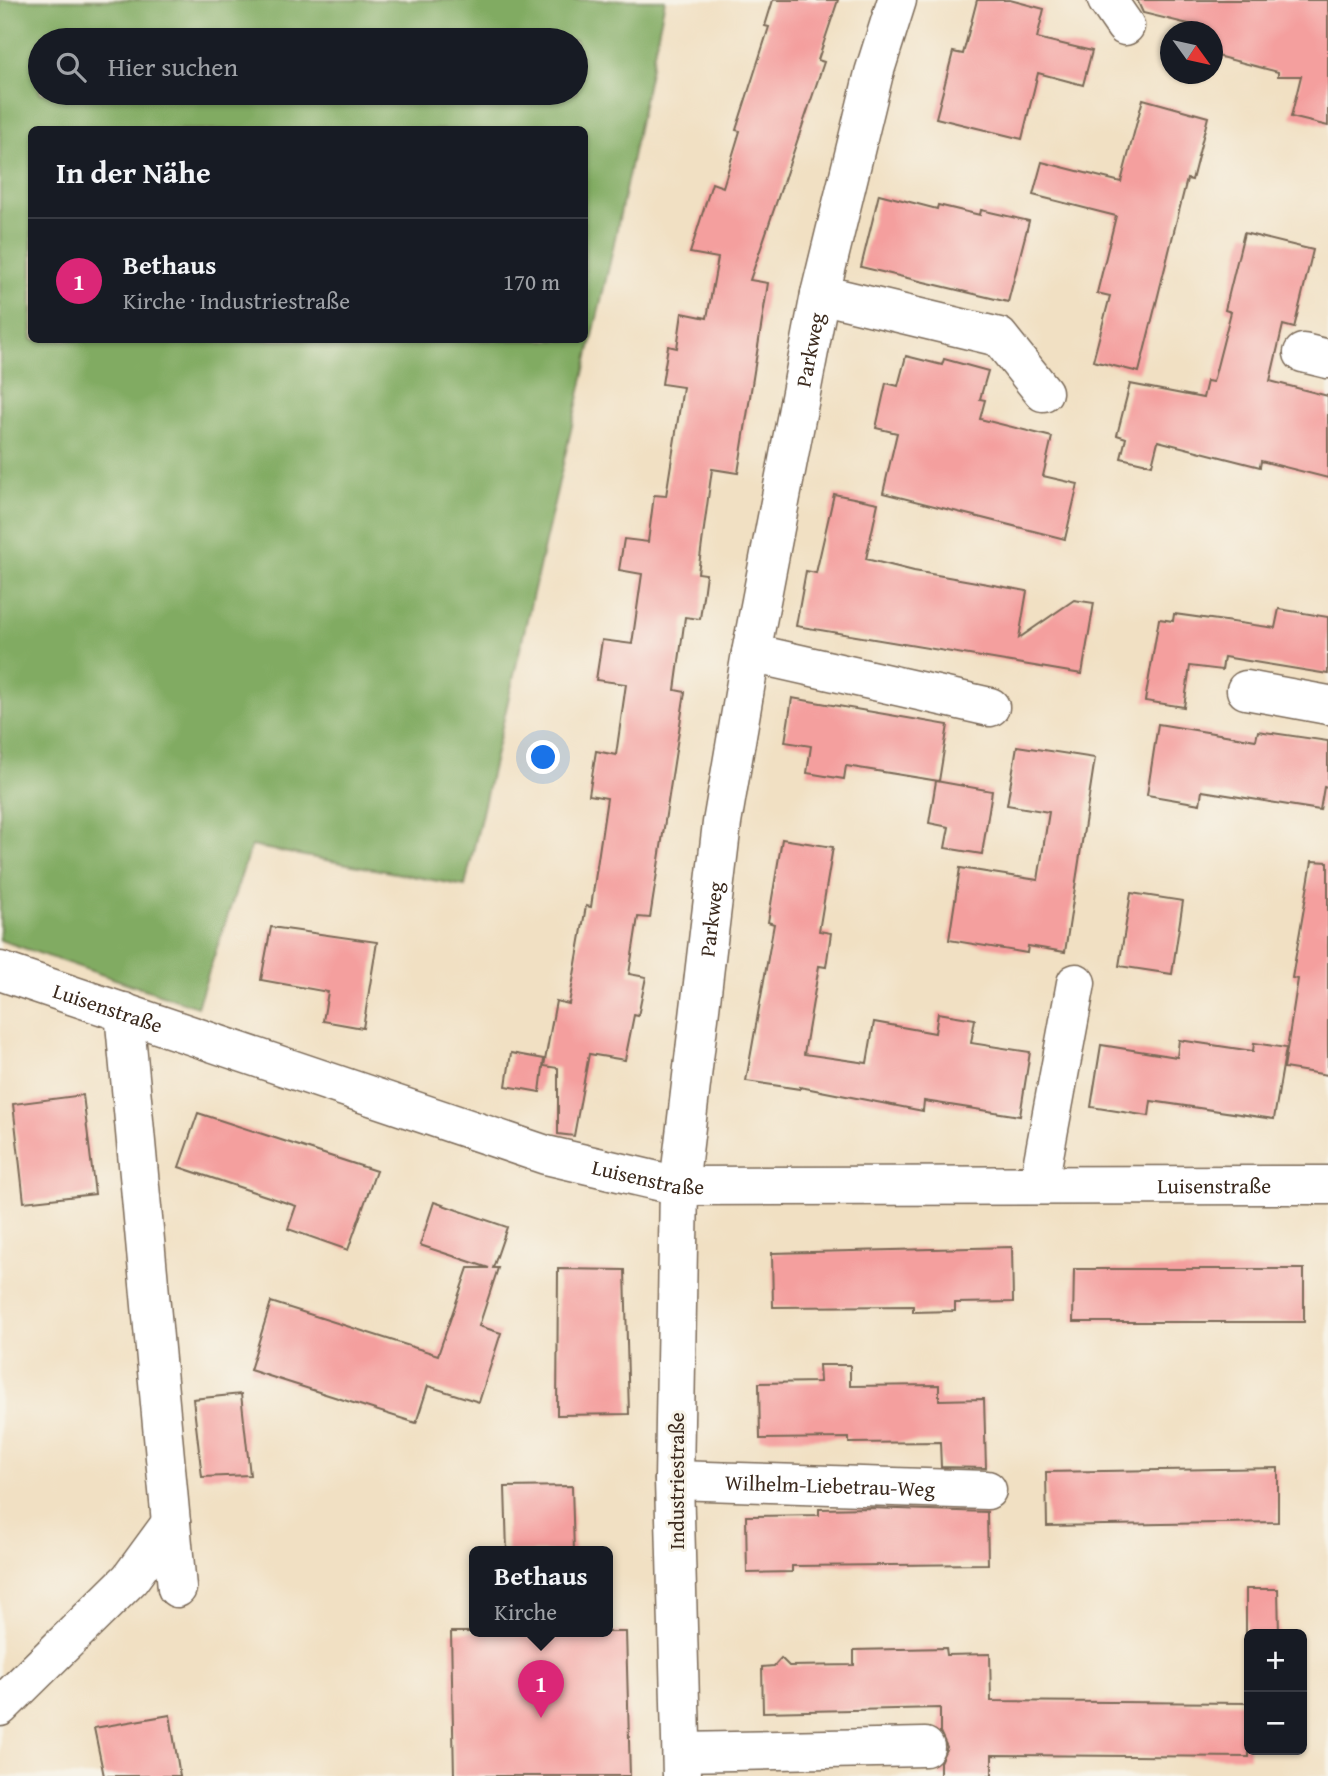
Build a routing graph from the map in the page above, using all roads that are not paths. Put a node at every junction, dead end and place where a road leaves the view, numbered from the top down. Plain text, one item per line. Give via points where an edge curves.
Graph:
1 (897, 0) edge
2 (820, 294) junction
3 (1044, 392) dead end
4 (751, 653) junction
5 (1246, 690) dead end
6 (1328, 705) edge
7 (990, 707) dead end
8 (0, 971) edge
9 (1076, 983) dead end
10 (124, 1012) junction
11 (1039, 1183) junction
12 (1328, 1185) edge
13 (678, 1186) junction
14 (674, 1480) junction
15 (987, 1490) dead end
16 (171, 1522) junction
17 (177, 1588) dead end
18 (0, 1707) edge
19 (925, 1747) dead end
20 (682, 1764) edge

1 - 2 street, Parkweg via 874,73
2 - 3 street, Parkweg via 999,337
2 - 4 street, Parkweg
4 - 7 street
4 - 13 street, Parkweg via 722,823
5 - 6 street
8 - 10 street, Luisenstraße
9 - 11 street
10 - 13 street, Luisenstraße via 546,1155
10 - 16 street
11 - 12 street, Luisenstraße
11 - 13 street, Luisenstraße
13 - 14 street, Industriestraße
14 - 15 street, Wilhelm-Liebetrau-Weg
14 - 20 street, Industriestraße
16 - 17 street
16 - 18 street via 130,1579
19 - 20 street

